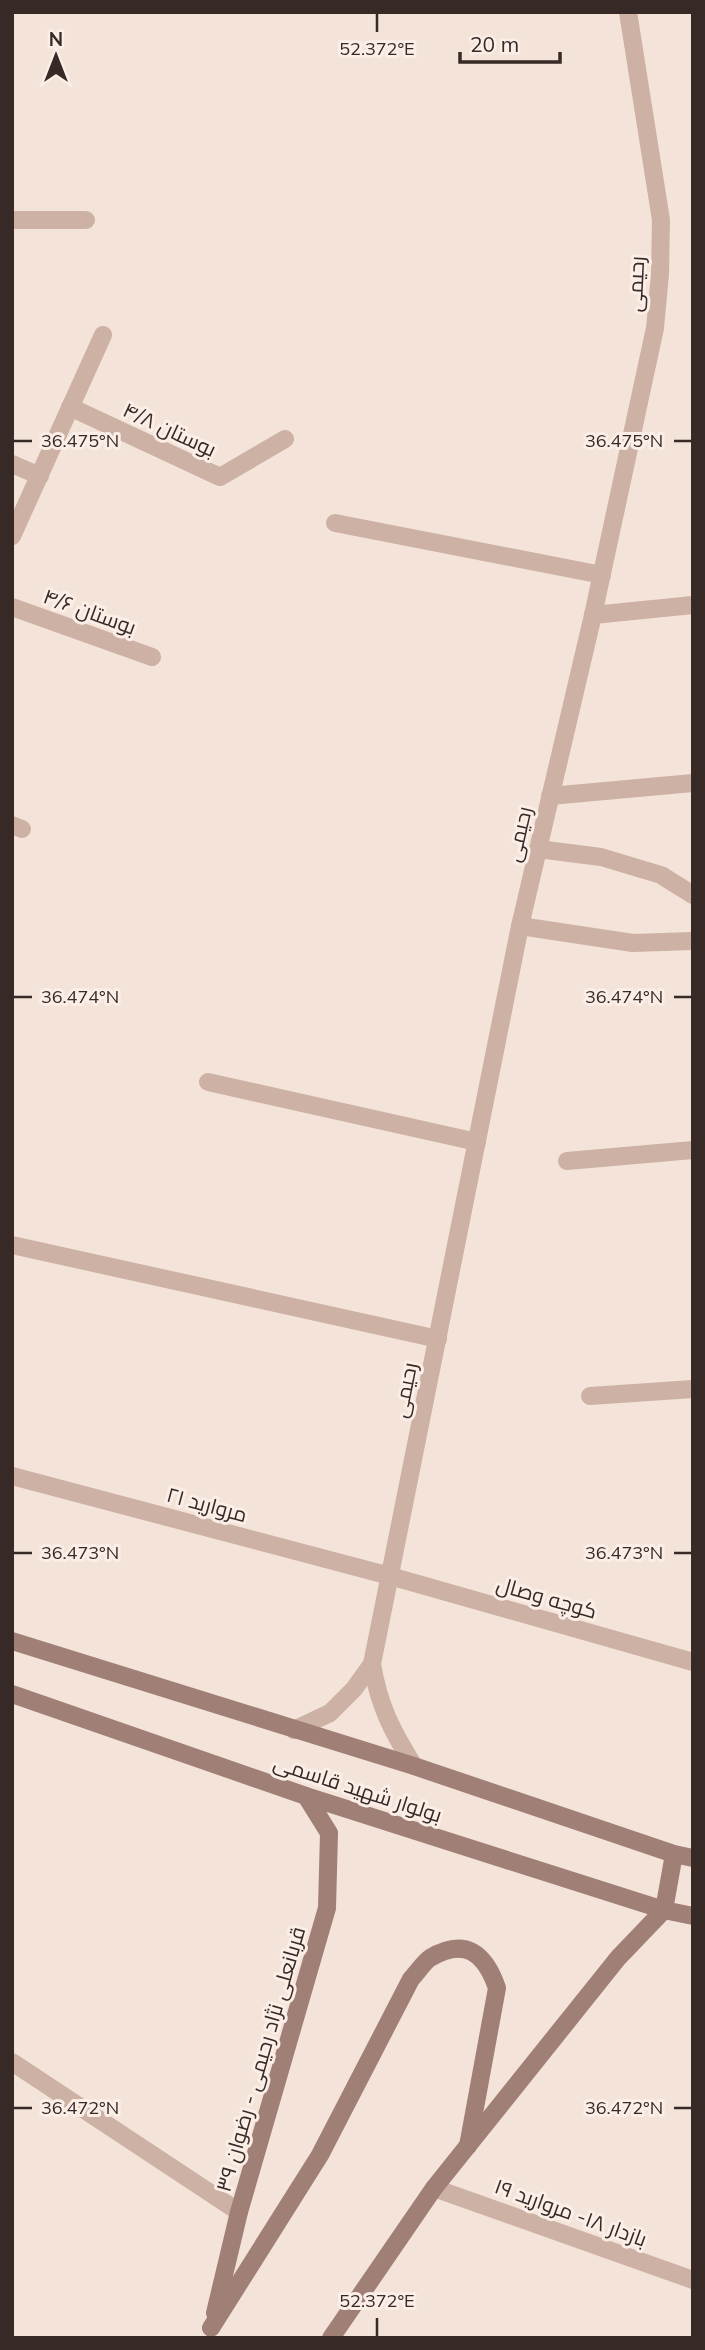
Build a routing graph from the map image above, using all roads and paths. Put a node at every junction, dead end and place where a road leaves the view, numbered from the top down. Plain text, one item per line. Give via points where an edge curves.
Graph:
1 (628, 12) edge
2 (12, 220) edge
3 (86, 220) dead end
4 (103, 335) dead end
5 (70, 407) junction
6 (285, 439) dead end
7 (12, 464) edge
8 (40, 476) junction
9 (335, 523) dead end
10 (12, 536) edge
11 (602, 575) junction
12 (693, 605) edge
13 (12, 607) edge
14 (593, 615) junction
15 (152, 657) dead end
16 (693, 783) edge
17 (550, 796) junction
18 (538, 849) junction
19 (693, 895) edge
20 (520, 926) junction
21 (693, 941) edge
22 (208, 1082) dead end
23 (477, 1142) junction
24 (693, 1150) edge
25 (568, 1161) dead end
26 (12, 1245) edge
27 (438, 1339) junction
28 (693, 1389) edge
29 (590, 1396) dead end
30 (12, 1476) edge
31 (390, 1576) junction
32 (12, 1641) edge
33 (693, 1662) edge
34 (372, 1664) junction
35 (12, 1694) edge
36 (294, 1730) junction
37 (414, 1766) junction
38 (306, 1796) junction
39 (674, 1854) junction
40 (693, 1858) edge
41 (664, 1910) junction
42 (693, 1916) edge
43 (12, 2062) edge
44 (468, 2146) junction
45 (434, 2188) junction
46 (239, 2212) junction
47 (693, 2280) edge
48 (210, 2333) edge
49 (331, 2338) edge

1 - 11 street, رحیمی via 661,220 660,274 655,328
2 - 3 street
4 - 5 street
5 - 6 street, بوستان ۴/۸ via 220,477
5 - 8 street
7 - 8 street
8 - 10 street
9 - 11 street
11 - 14 street, رحیمی
12 - 14 street
13 - 15 street, بوستان ۴/۶
14 - 17 street, رحیمی
16 - 17 street
17 - 18 street, رحیمی
18 - 19 street via 601,858 661,875
18 - 20 street, رحیمی
20 - 21 street via 634,943
20 - 23 street, رحیمی
22 - 23 street
23 - 27 street, رحیمی
24 - 25 street
26 - 27 street
27 - 31 street, رحیمی
28 - 29 street
30 - 31 street, مروارید ۲۱
31 - 33 street, کوچه وصال
31 - 34 street, رحیمی
32 - 36 main road, بولوار شهید قاسمی
34 - 36 street, رحیمی via 330,1713
34 - 37 street, رحیمی via 377,1695
35 - 38 main road, بولوار شهید قاسمی
36 - 37 main road, بولوار شهید قاسمی
37 - 39 main road, بولوار شهید قاسمی
38 - 41 main road, بولوار شهید قاسمی
38 - 46 main road, قربانعلی نژاد رحیمی - رضوان ۳۹ via 329,1833 327,1908
39 - 40 main road, بولوار شهید قاسمی
39 - 41 main road
41 - 42 main road, بولوار شهید قاسمی
41 - 44 main road via 618,1958
43 - 46 street
44 - 45 main road
44 - 48 main road via 497,1988 491,1970 477,1953 454,1948 428,1959 411,1979 320,2155
45 - 47 street, بازدار ۱۸- مروارید ۱۹
45 - 49 main road
46 - 48 main road, قربانعلی نژاد رحیمی - رضوان ۳۹

